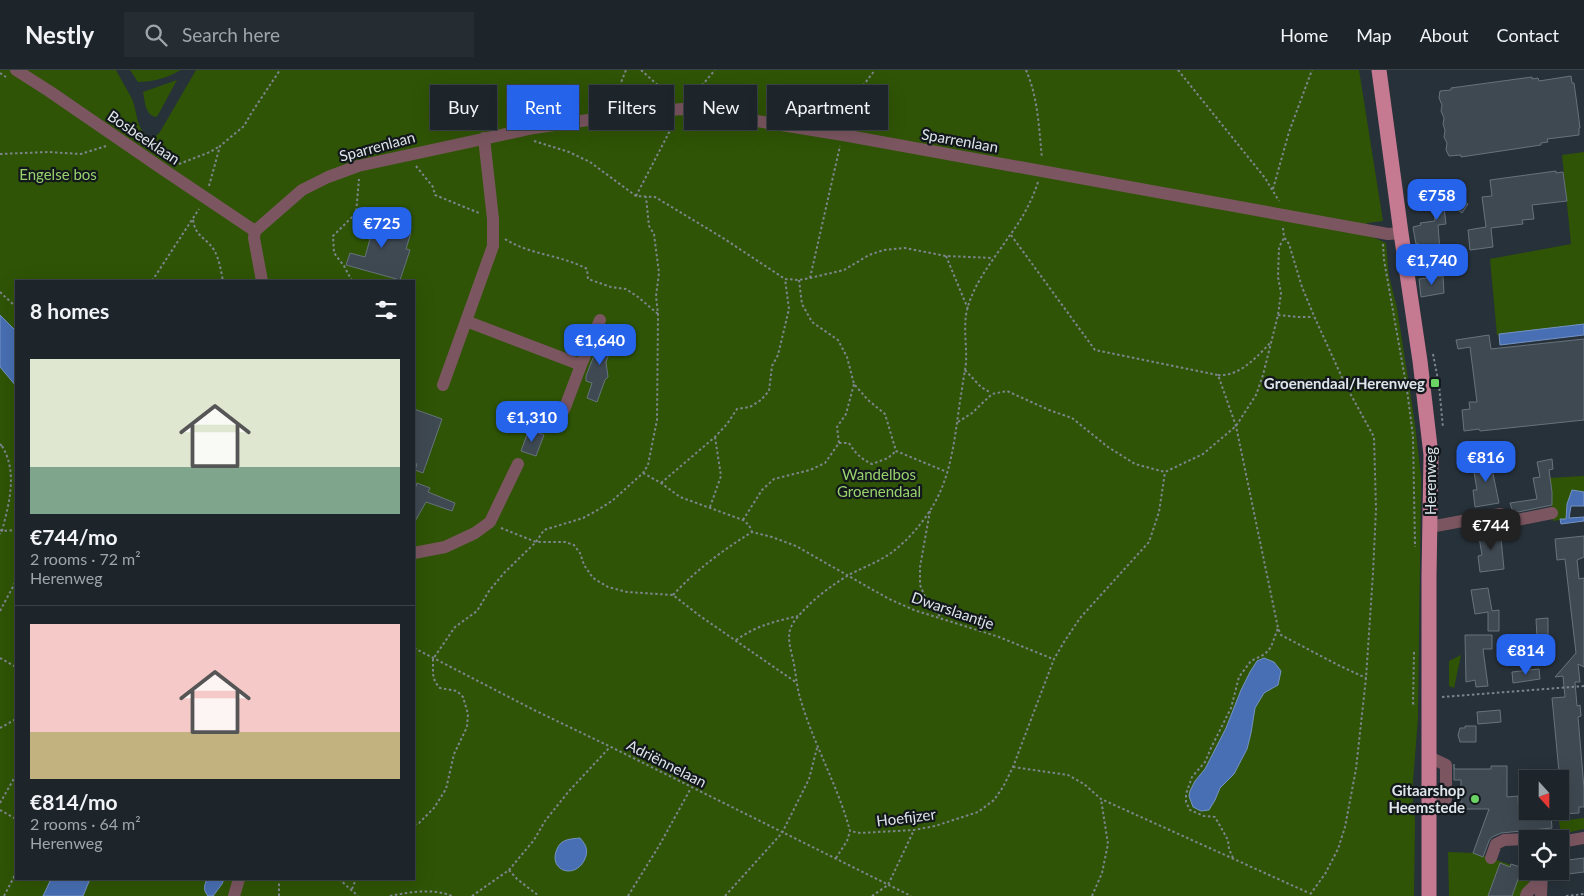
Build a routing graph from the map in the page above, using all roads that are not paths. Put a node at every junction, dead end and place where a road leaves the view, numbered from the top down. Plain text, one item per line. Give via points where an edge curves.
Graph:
1 (16, 70) edge
2 (1379, 70) edge
3 (484, 138) junction
4 (255, 231) junction
5 (1401, 233) junction
6 (262, 280) edge
7 (600, 320) dead end
8 (466, 321) junction
9 (581, 365) junction
10 (443, 385) dead end
11 (564, 410) dead end
12 (518, 464) dead end
13 (1552, 513) dead end
14 (1430, 527) junction
15 (415, 553) edge
16 (1584, 838) edge
17 (1519, 839) edge
18 (1569, 840) edge
19 (1491, 858) dead end
20 (239, 880) edge
21 (1537, 880) edge
22 (1542, 880) edge
23 (234, 896) edge
24 (1429, 896) edge
25 (1526, 896) edge
26 (1541, 896) edge

1 - 4 street, Bosbeeklaan
2 - 5 main road, Herenweg
3 - 4 street, Sparrenlaan via 358,166 328,177 302,190
3 - 5 street, Sparrenlaan via 683,108 1382,233
3 - 8 street via 493,246
4 - 6 street
5 - 14 main road, Herenweg via 1431,455
7 - 9 street
8 - 9 street
8 - 10 street
9 - 11 street
12 - 15 street via 490,522 445,547
13 - 14 street via 1517,520 1500,514
14 - 24 main road, Herenweg via 1419,703 1429,757
16 - 18 street
17 - 19 street via 1496,844
20 - 23 street
21 - 25 street
22 - 26 street

